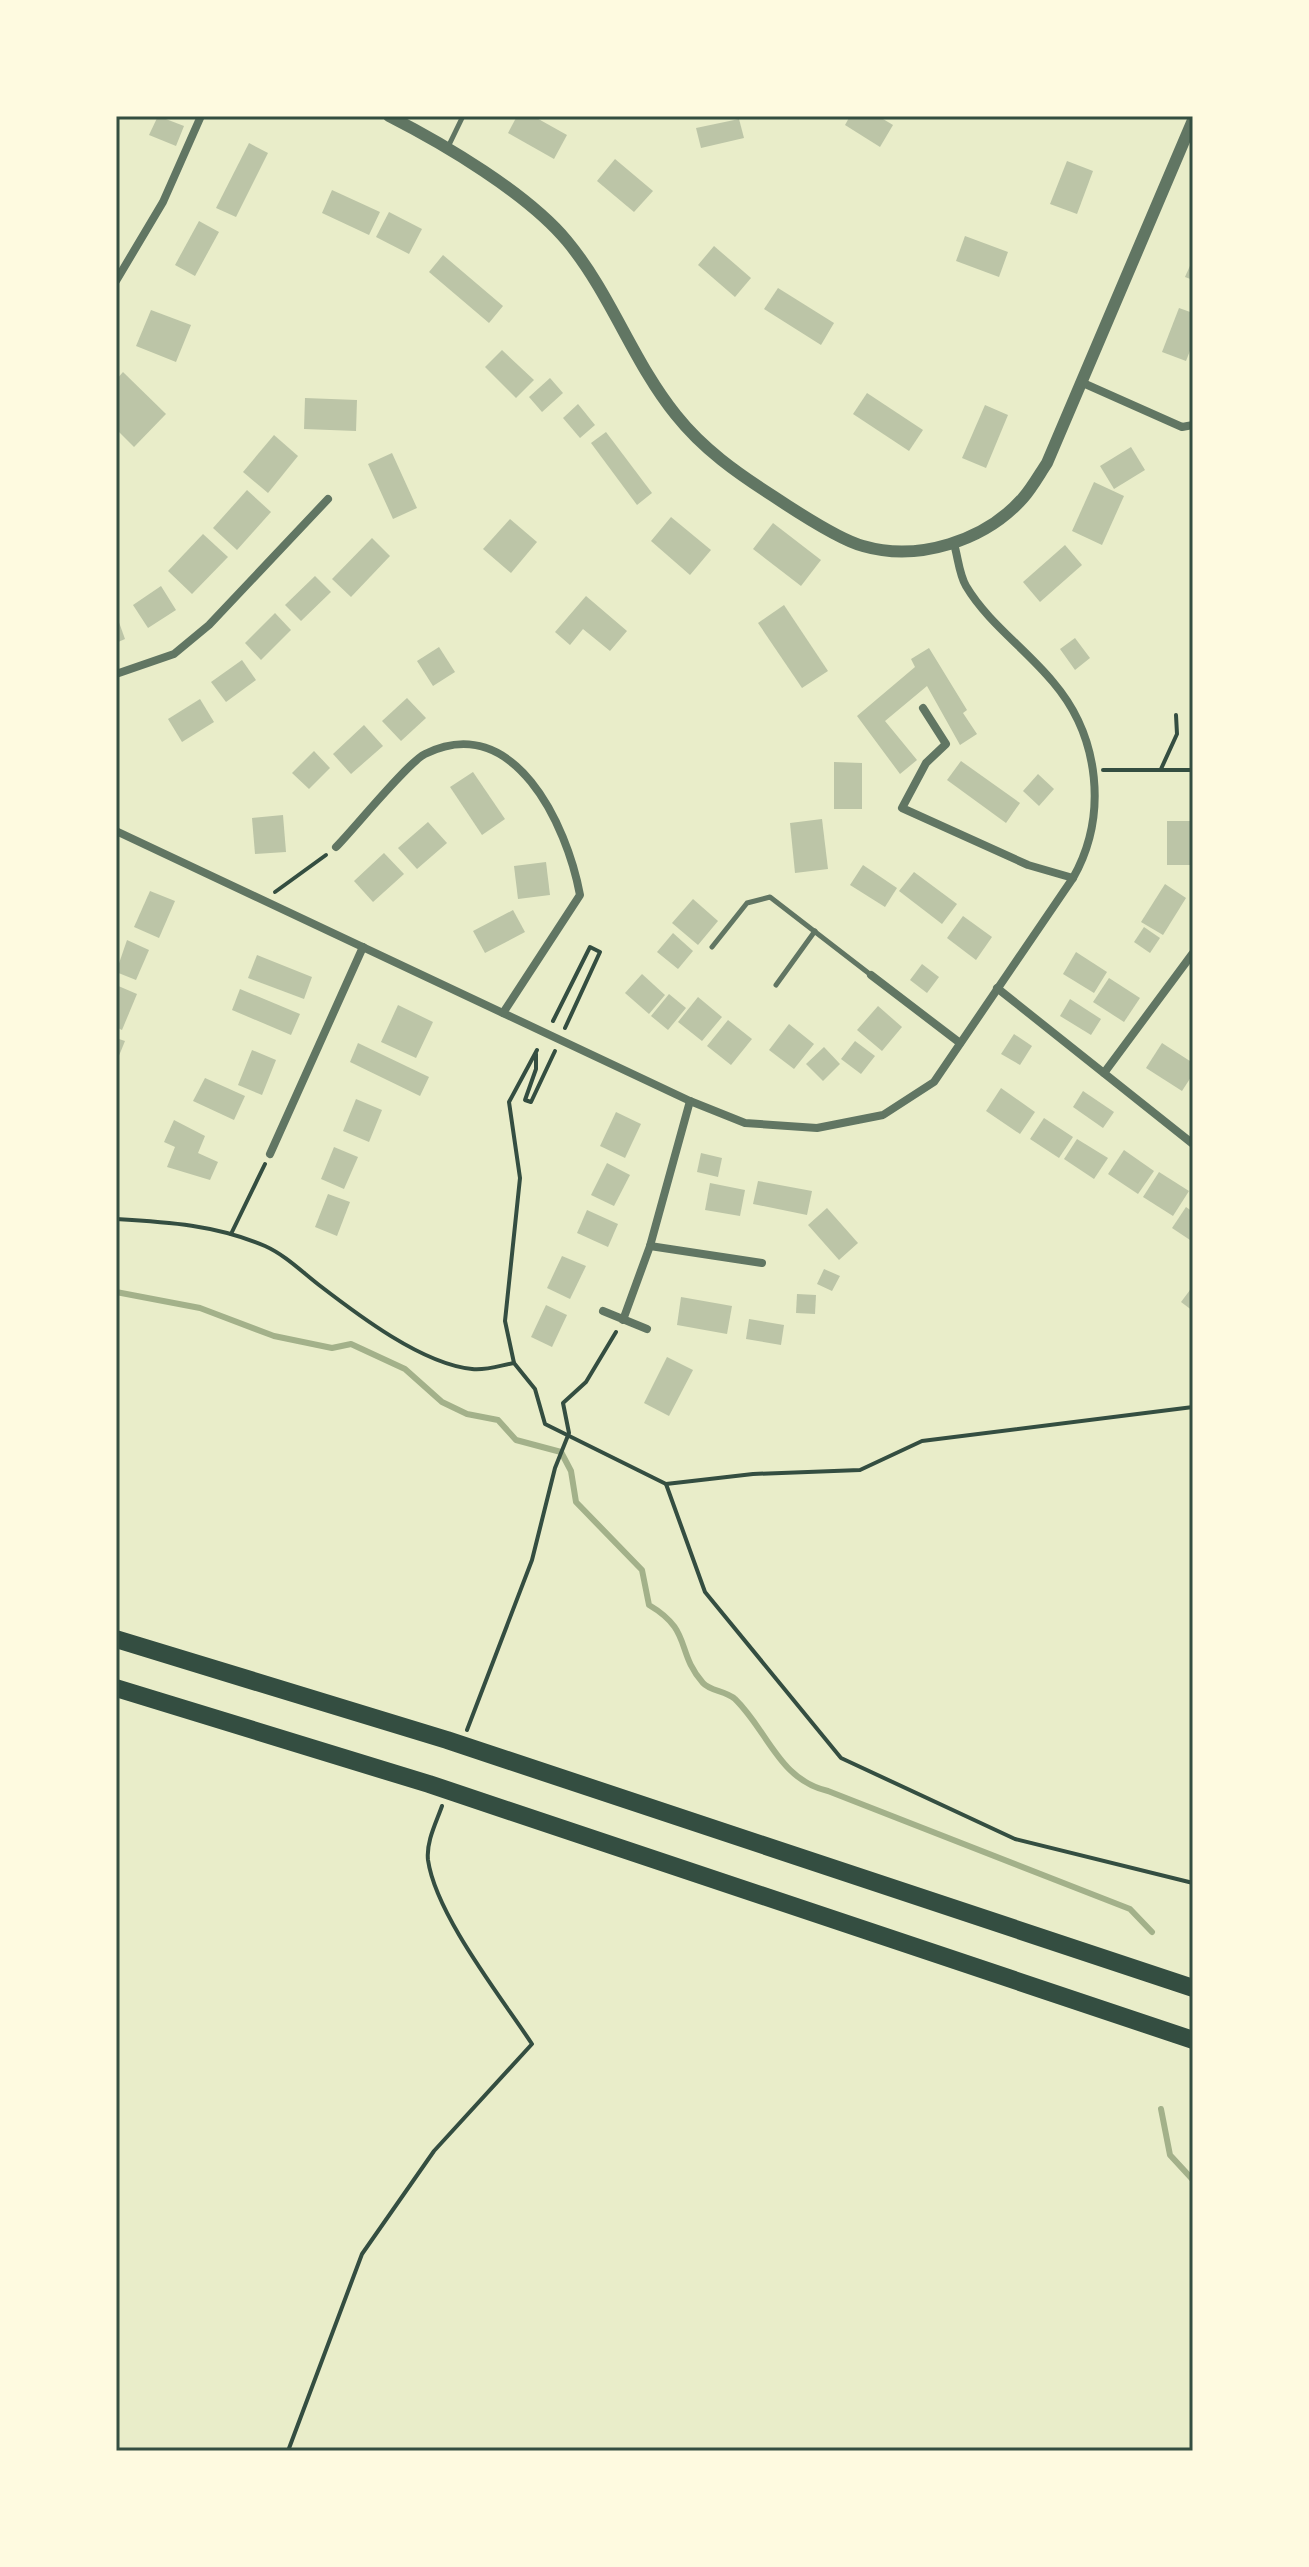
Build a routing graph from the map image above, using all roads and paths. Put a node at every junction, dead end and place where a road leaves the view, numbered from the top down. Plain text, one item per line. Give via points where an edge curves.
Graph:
1 (201, 116) edge
2 (389, 116) edge
3 (463, 116) edge
4 (1193, 120) edge
5 (448, 148) junction
6 (116, 281) edge
7 (1083, 383) junction
8 (1193, 425) edge
9 (328, 499) dead end
10 (954, 544) junction
11 (116, 674) edge
12 (923, 708) dead end
13 (1176, 715) dead end
14 (1161, 769) junction
15 (1093, 770) junction
16 (1193, 770) edge
17 (116, 831) edge
18 (336, 847) joint
19 (1073, 878) junction
20 (263, 900) junction
21 (815, 931) junction
22 (363, 947) junction
23 (712, 947) dead end
24 (1193, 953) edge
25 (871, 975) joint
26 (776, 985) dead end
27 (997, 988) junction
28 (503, 1013) junction
29 (553, 1021) dead end
30 (560, 1040) junction
31 (960, 1043) junction
32 (1104, 1073) junction
33 (690, 1101) junction
34 (1193, 1144) edge
35 (270, 1154) joint
36 (116, 1219) edge
37 (231, 1234) junction
38 (650, 1246) junction
39 (762, 1263) dead end
40 (603, 1311) dead end
41 (623, 1320) junction
42 (647, 1329) dead end
43 (514, 1363) junction
44 (1193, 1407) edge
45 (569, 1433) junction
46 (666, 1484) junction
47 (116, 1639) edge
48 (485, 1677) dead end
49 (116, 1688) edge
50 (429, 1844) dead end
51 (1193, 1883) edge
52 (1193, 1988) edge
53 (1193, 2040) edge
54 (288, 2451) edge

1 - 6 street via 163,202
2 - 5 street
3 - 5 lane
4 - 7 street
5 - 10 street via 566,239 676,416 720,461 862,546 920,551
7 - 8 street via 1182,427
7 - 10 street via 1047,463 1023,498 997,521
9 - 11 street via 209,625 174,654
10 - 15 street via 965,585 1054,683 1075,715
12 - 19 street via 946,744 926,763 902,808 1028,865
13 - 14 path via 1177,734
14 - 15 path
14 - 16 path
15 - 19 street via 1093,825
17 - 20 street
18 - 20 path
18 - 28 street via 422,754 453,744 492,748 530,778 562,829 580,895
19 - 27 street
20 - 22 street
21 - 23 lane via 770,897 747,903
21 - 25 lane
21 - 26 lane
22 - 28 street
22 - 35 street
24 - 32 street
25 - 31 street
27 - 31 street
27 - 32 street
28 - 30 street
29 - 30 path via 590,947 600,952
30 - 33 street
30 - 43 path via 531,1102 525,1100 537,1050 509,1102 520,1178 505,1321
31 - 33 street via 934,1082 883,1115 817,1128 745,1123
32 - 34 street
33 - 38 street
35 - 37 path
36 - 37 path
37 - 43 path via 292,1262 378,1330 412,1347 474,1370
38 - 39 street
38 - 41 street
40 - 41 street
41 - 42 street
41 - 45 path via 586,1382 563,1403
43 - 45 path via 535,1389 545,1424
44 - 46 path via 922,1441 860,1470
45 - 46 path
45 - 48 path via 532,1560
46 - 51 path via 705,1592 841,1758 1015,1839
47 - 52 highway via 447,1740
49 - 53 highway via 429,1784
50 - 54 path via 428,1861 451,1923 532,2044 434,2151 362,2254

